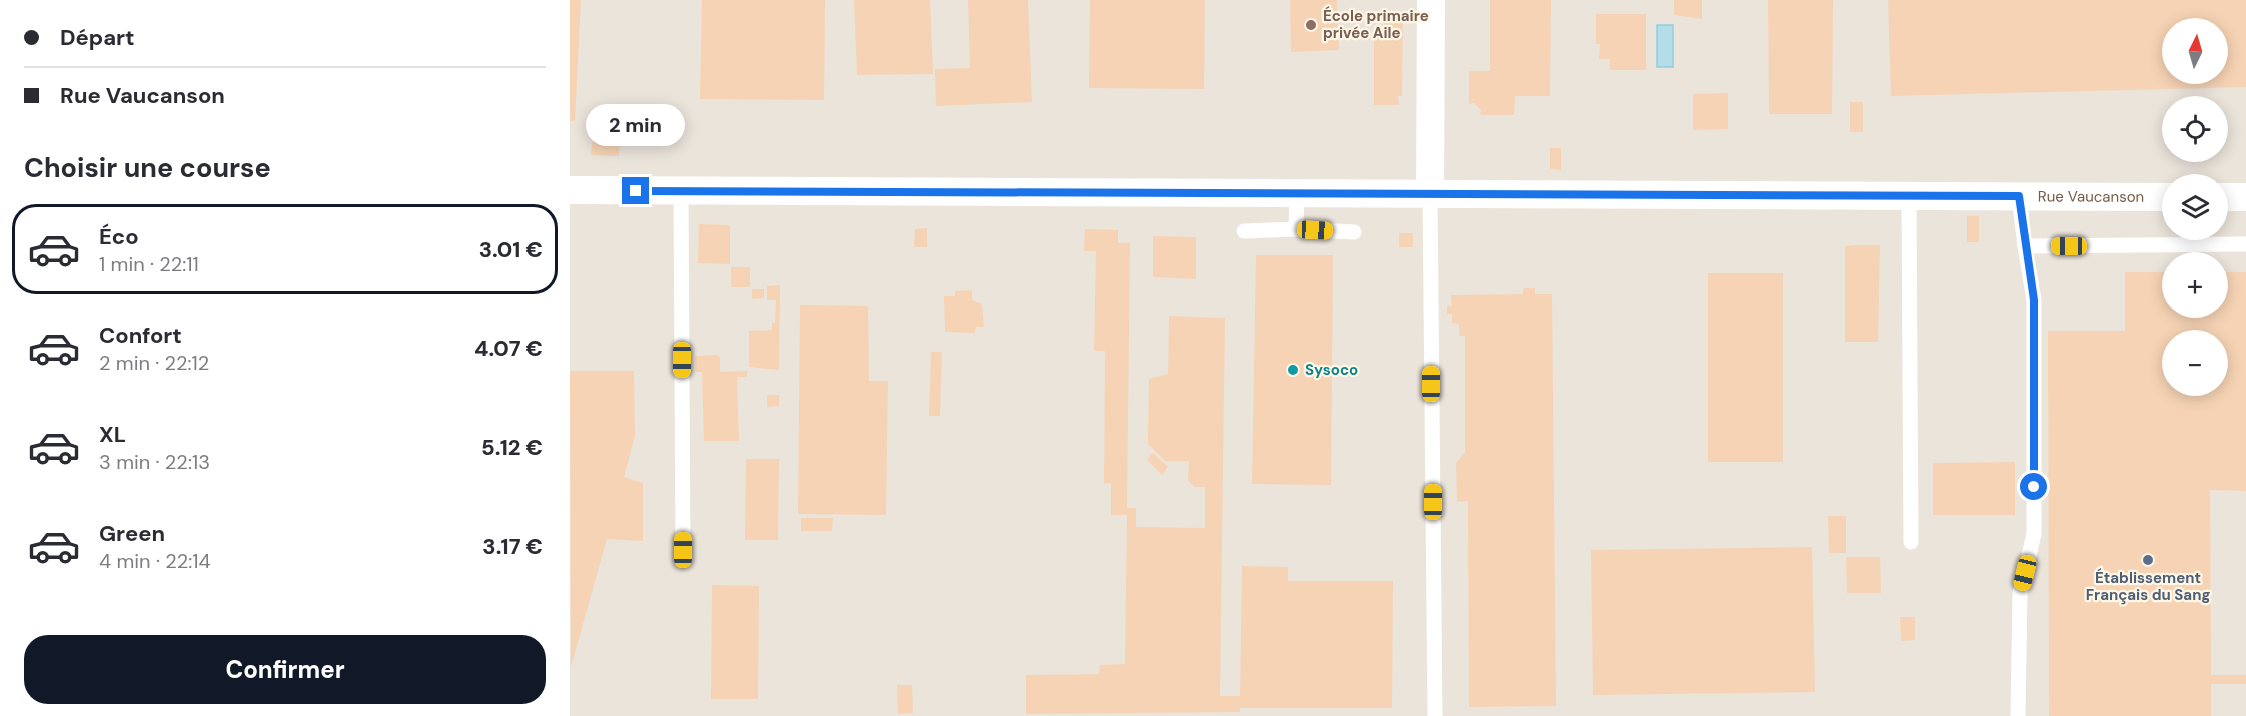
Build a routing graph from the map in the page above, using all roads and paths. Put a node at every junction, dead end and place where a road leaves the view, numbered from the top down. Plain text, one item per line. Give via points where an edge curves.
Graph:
1 (1431, 0) edge
2 (570, 190) edge
3 (681, 191) junction
4 (1297, 194) junction
5 (1430, 194) junction
6 (1909, 196) junction
7 (2019, 196) junction
8 (2162, 197) edge
9 (2228, 197) edge
10 (2246, 197) edge
11 (1296, 229) junction
12 (1244, 231) dead end
13 (1354, 232) dead end
14 (2246, 244) edge
15 (2025, 246) junction
16 (1911, 542) dead end
17 (683, 550) dead end
18 (1435, 716) edge
19 (2018, 716) edge

1 - 5 street
2 - 3 street, Rue Vaucanson
3 - 4 street, Rue Vaucanson
3 - 17 lane
4 - 5 street, Rue Vaucanson
4 - 11 lane
5 - 6 street, Rue Vaucanson
5 - 18 lane
6 - 7 street, Rue Vaucanson
6 - 16 lane
7 - 8 street, Rue Vaucanson
7 - 15 lane
9 - 10 street
11 - 12 lane
11 - 13 lane
14 - 15 lane
15 - 19 lane via 2034,300 2034,534 2020,593

